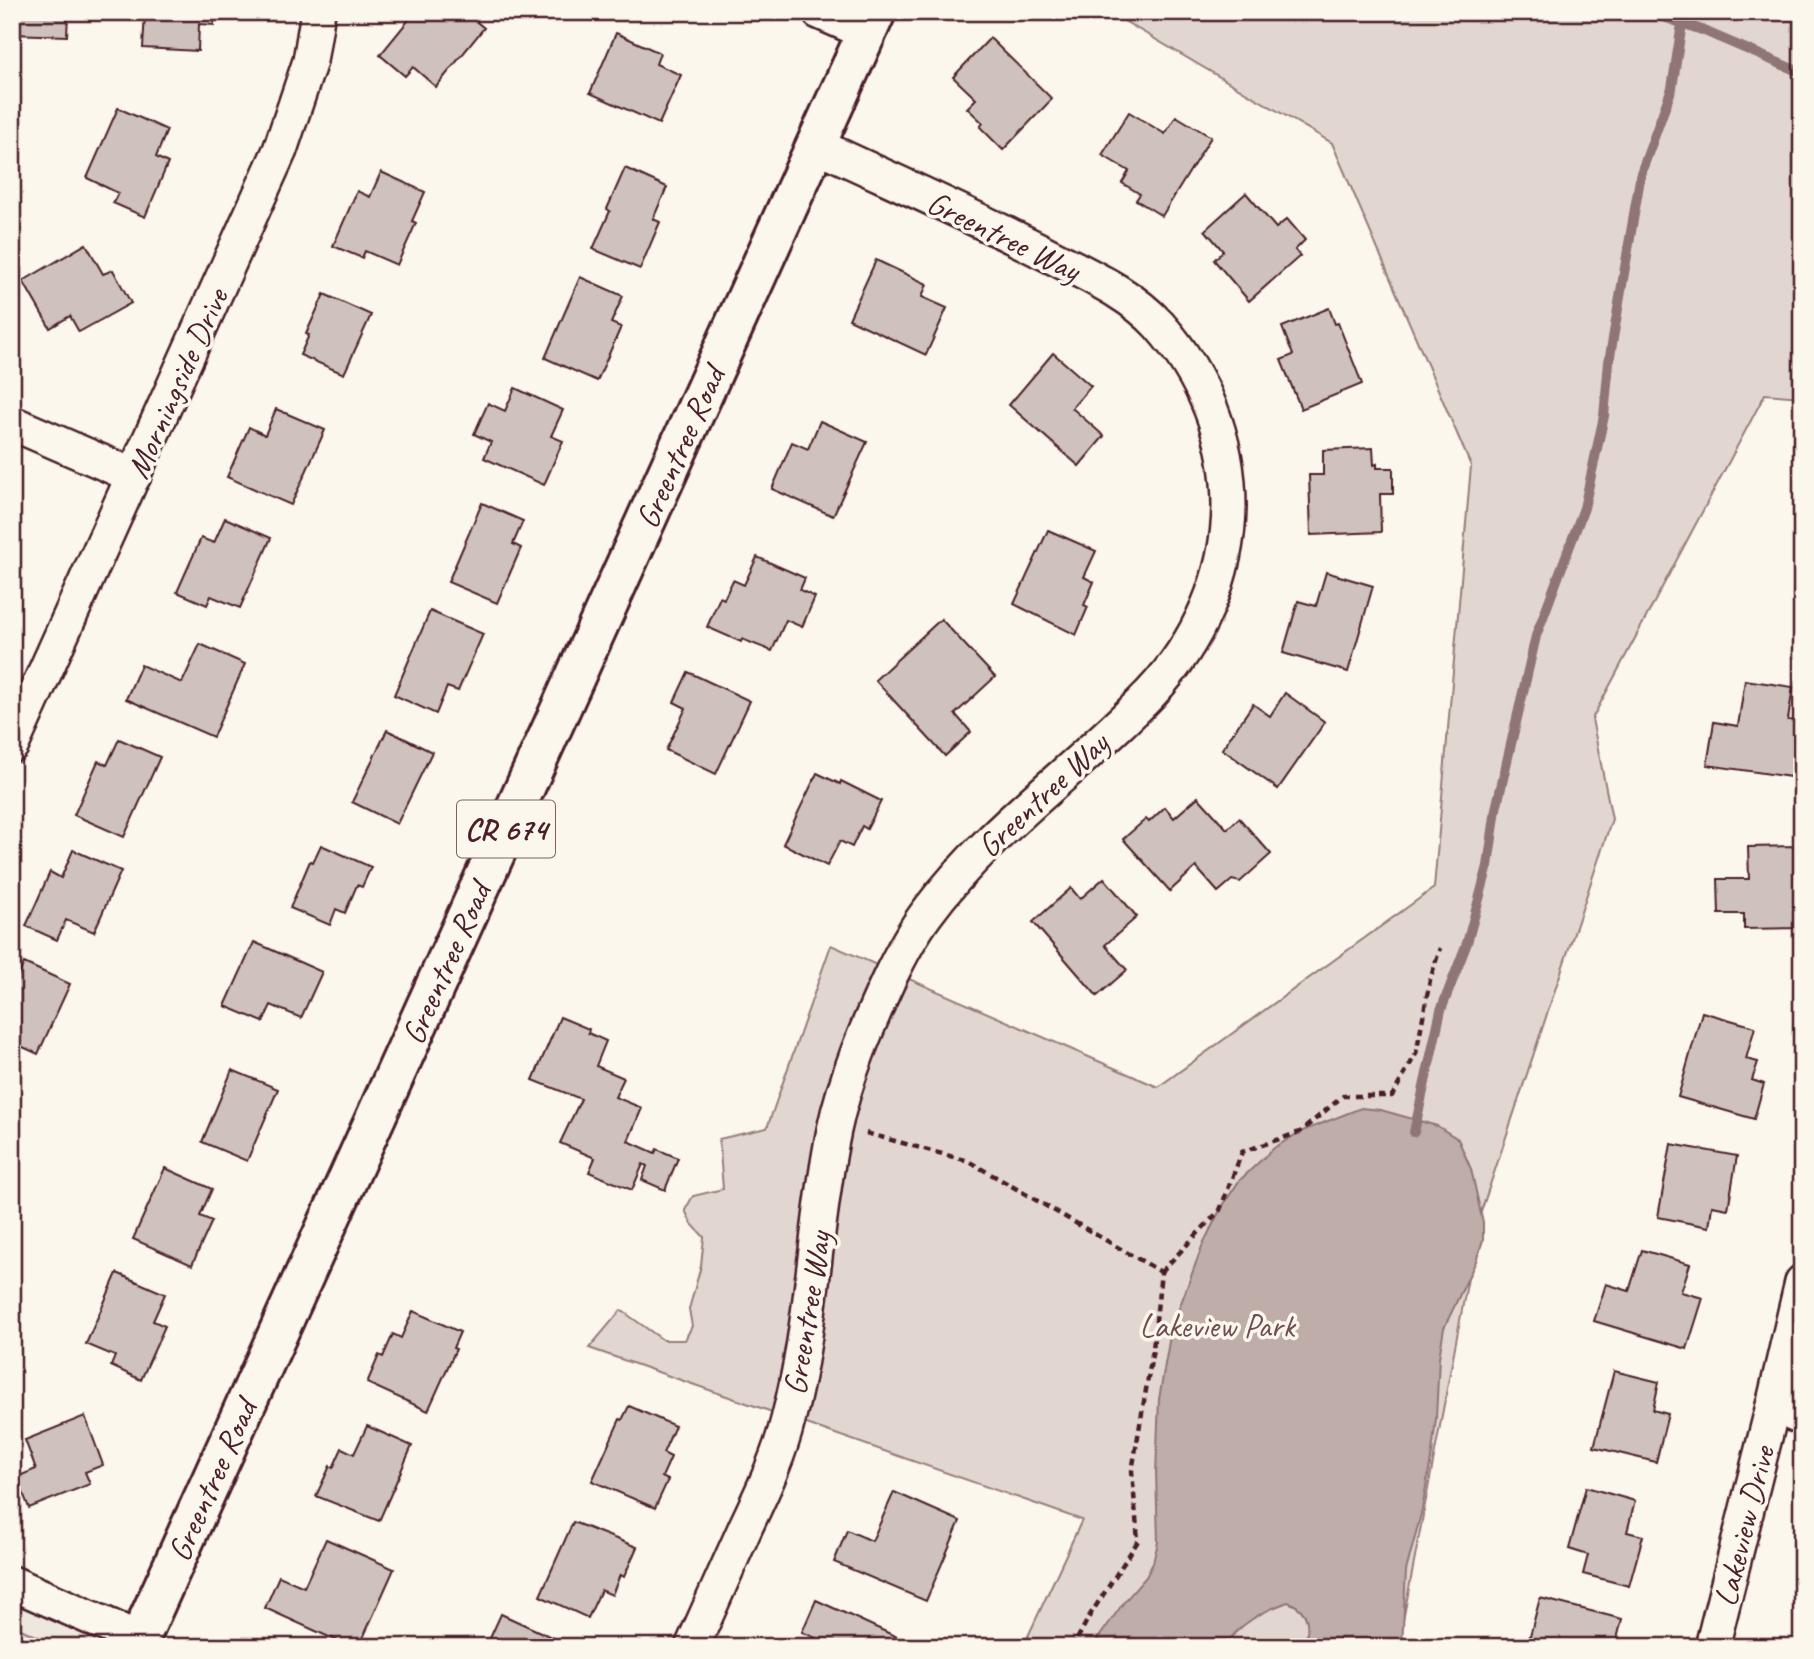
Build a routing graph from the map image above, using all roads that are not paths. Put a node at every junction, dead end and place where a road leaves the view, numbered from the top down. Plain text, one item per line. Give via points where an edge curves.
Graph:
1 (318, 12) edge
2 (819, 12) edge
3 (872, 23) edge
4 (816, 145) junction
5 (12, 423) edge
6 (134, 476) junction
7 (12, 745) edge
8 (1802, 1282) edge
9 (1787, 1412) edge
10 (12, 1583) edge
11 (137, 1643) edge
12 (691, 1647) edge
13 (1712, 1647) edge

1 - 6 street, Morningside Drive via 310,61 280,150
2 - 3 street
3 - 4 main road, Greentree Road / CR 674
4 - 11 main road, Greentree Road / CR 674
4 - 12 street, Greentree Way via 1114,289 1156,322 1186,361 1215,415 1229,484 1228,520 1224,554 1202,621 1177,662 1150,694 979,852 925,915 872,1017 834,1129 787,1425 768,1478
5 - 6 street
6 - 7 street, Morningside Drive
8 - 9 street, Lakeview Drive
9 - 13 street, Lakeview Drive
10 - 11 street

